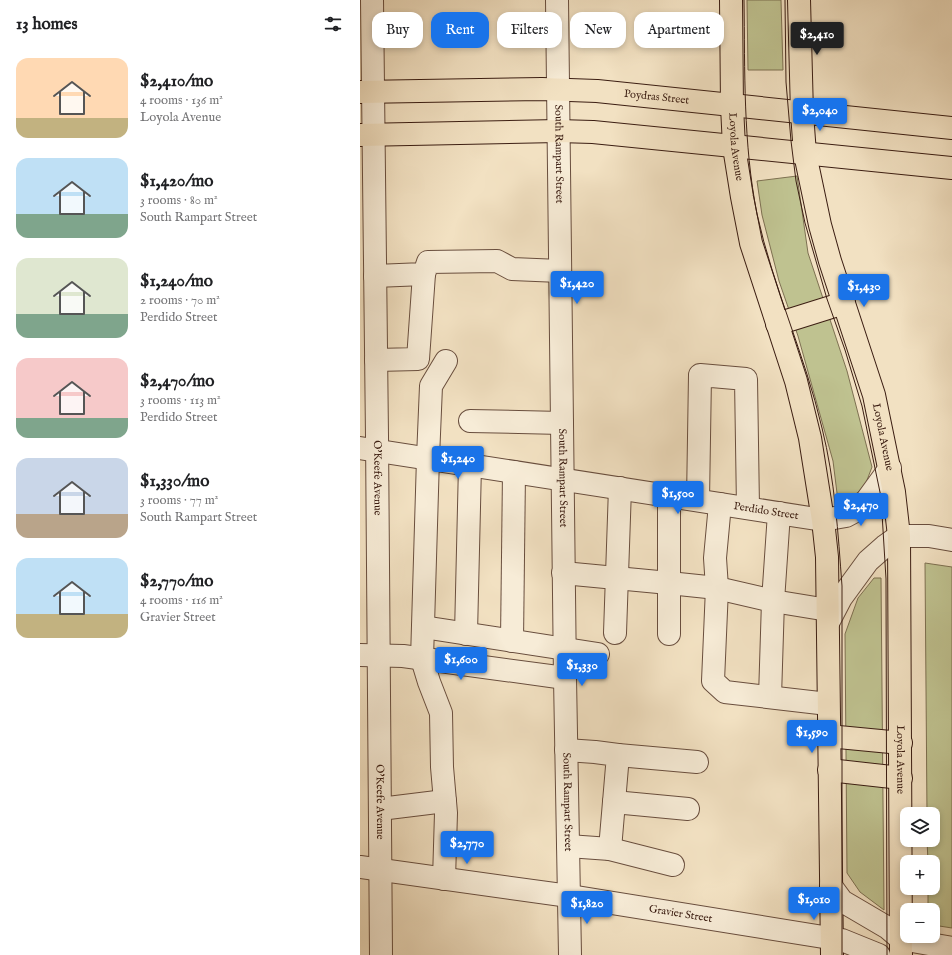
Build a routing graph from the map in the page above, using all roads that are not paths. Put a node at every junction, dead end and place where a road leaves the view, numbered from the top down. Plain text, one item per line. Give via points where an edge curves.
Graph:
1 (372, 0) edge
2 (557, 0) edge
3 (731, 0) edge
4 (799, 0) edge
5 (558, 90) junction
6 (367, 92) edge
7 (732, 106) junction
8 (802, 113) junction
9 (952, 128) edge
10 (558, 131) junction
11 (367, 135) edge
12 (734, 147) junction
13 (806, 154) junction
14 (952, 168) edge
15 (560, 271) junction
16 (424, 274) junction
17 (376, 276) junction
18 (844, 303) junction
19 (777, 324) junction
20 (376, 360) junction
21 (446, 361) dead end
22 (368, 387) edge
23 (470, 421) dead end
24 (562, 423) junction
25 (369, 449) edge
26 (428, 458) junction
27 (470, 465) junction
28 (890, 468) junction
29 (514, 472) junction
30 (562, 479) junction
31 (620, 488) junction
32 (669, 496) junction
33 (698, 500) junction
34 (720, 504) junction
35 (748, 508) junction
36 (779, 513) junction
37 (823, 520) junction
38 (899, 536) junction
39 (952, 540) edge
40 (563, 573) junction
41 (616, 578) junction
42 (669, 583) junction
43 (717, 588) junction
44 (773, 601) junction
45 (828, 616) junction
46 (369, 625) edge
47 (424, 627) junction
48 (615, 633) dead end
49 (466, 634) junction
50 (670, 634) dead end
51 (512, 641) junction
52 (564, 649) junction
53 (598, 654) dead end
54 (369, 655) edge
55 (422, 659) junction
56 (565, 678) junction
57 (770, 697) junction
58 (828, 704) junction
59 (828, 736) junction
60 (901, 743) junction
61 (566, 750) junction
62 (618, 755) junction
63 (696, 762) dead end
64 (829, 770) junction
65 (900, 778) junction
66 (445, 801) junction
67 (614, 802) junction
68 (380, 809) junction
69 (688, 809) dead end
70 (568, 846) junction
71 (610, 849) junction
72 (674, 865) dead end
73 (370, 868) edge
74 (444, 879) junction
75 (830, 886) junction
76 (569, 896) junction
77 (832, 946) edge
78 (901, 947) edge
79 (952, 948) edge
80 (381, 955) edge
81 (570, 955) edge
82 (879, 955) edge

1 - 6 street, O'Keefe Avenue
2 - 5 street, South Rampart Street
3 - 7 main road, Loyola Avenue
4 - 8 main road, Loyola Avenue
5 - 6 main road, Poydras Street
5 - 7 main road, Poydras Street
5 - 10 street, South Rampart Street
6 - 11 street, O'Keefe Avenue
7 - 8 main road, Poydras Street
7 - 12 main road, Loyola Avenue
8 - 9 main road, Poydras Street
8 - 13 main road, Loyola Avenue
10 - 11 main road
10 - 12 main road via 593,132
10 - 15 street, South Rampart Street
11 - 17 street, O'Keefe Avenue
12 - 13 main road
12 - 19 main road, Loyola Avenue via 751,243
13 - 14 main road
13 - 18 main road, Loyola Avenue via 822,232
15 - 16 street via 512,269 497,261 428,262
15 - 24 street, South Rampart Street
16 - 17 street
16 - 20 street via 418,359
17 - 20 street, O'Keefe Avenue
18 - 19 main road
18 - 28 main road, Loyola Avenue via 874,395
19 - 37 main road, Loyola Avenue via 796,381 810,438
20 - 22 street, O'Keefe Avenue
21 - 26 street via 431,386
22 - 25 street, O'Keefe Avenue
23 - 24 street
24 - 30 street, South Rampart Street
25 - 26 street, Perdido Street
25 - 46 street, O'Keefe Avenue
26 - 27 street, Perdido Street
26 - 47 street
27 - 29 street, Perdido Street
27 - 49 street
28 - 37 street, Perdido Street via 861,508 846,516
28 - 38 main road, Loyola Avenue
29 - 30 street, Perdido Street
29 - 51 street
30 - 31 street, Perdido Street
30 - 40 street, South Rampart Street
31 - 32 street, Perdido Street
31 - 41 street
32 - 33 street, Perdido Street
32 - 42 street
33 - 34 street, Perdido Street
33 - 35 street via 700,375 746,379
34 - 35 street, Perdido Street
34 - 43 street via 715,558
35 - 36 street, Perdido Street
36 - 37 street, Perdido Street
36 - 44 street
37 - 45 main road, Loyola Avenue via 827,557
38 - 39 street via 929,536
38 - 45 street via 868,562
38 - 60 main road, Loyola Avenue
40 - 41 street
40 - 52 street, South Rampart Street
41 - 42 street
41 - 48 street
42 - 43 street
42 - 50 street
43 - 44 street
43 - 57 street via 713,681 725,692
44 - 45 street
44 - 57 street
45 - 58 main road, Loyola Avenue
46 - 54 street, O'Keefe Avenue
47 - 49 street
47 - 55 street
49 - 51 street
51 - 52 street
52 - 53 street
52 - 56 street, South Rampart Street
54 - 55 street
54 - 68 street, O'Keefe Avenue
55 - 56 street
55 - 66 street via 441,713
56 - 61 street, South Rampart Street
57 - 58 street
58 - 59 main road, Loyola Avenue
59 - 60 main road
59 - 64 main road, Loyola Avenue
60 - 65 main road, Loyola Avenue
61 - 62 street
61 - 70 street, South Rampart Street
62 - 63 street
62 - 67 street
64 - 65 main road
64 - 75 main road, Loyola Avenue
65 - 78 main road, Loyola Avenue
66 - 68 street
66 - 74 street
67 - 69 street
67 - 71 street
68 - 73 street, O'Keefe Avenue
70 - 71 street
70 - 76 street, South Rampart Street
71 - 72 street
73 - 74 street, Gravier Street
73 - 80 street, O'Keefe Avenue
74 - 76 street, Gravier Street
75 - 77 main road, Loyola Avenue
75 - 78 street via 842,901 888,928
76 - 77 street, Gravier Street
76 - 81 street, South Rampart Street
77 - 82 street, Gravier Street via 842,940
78 - 79 street

